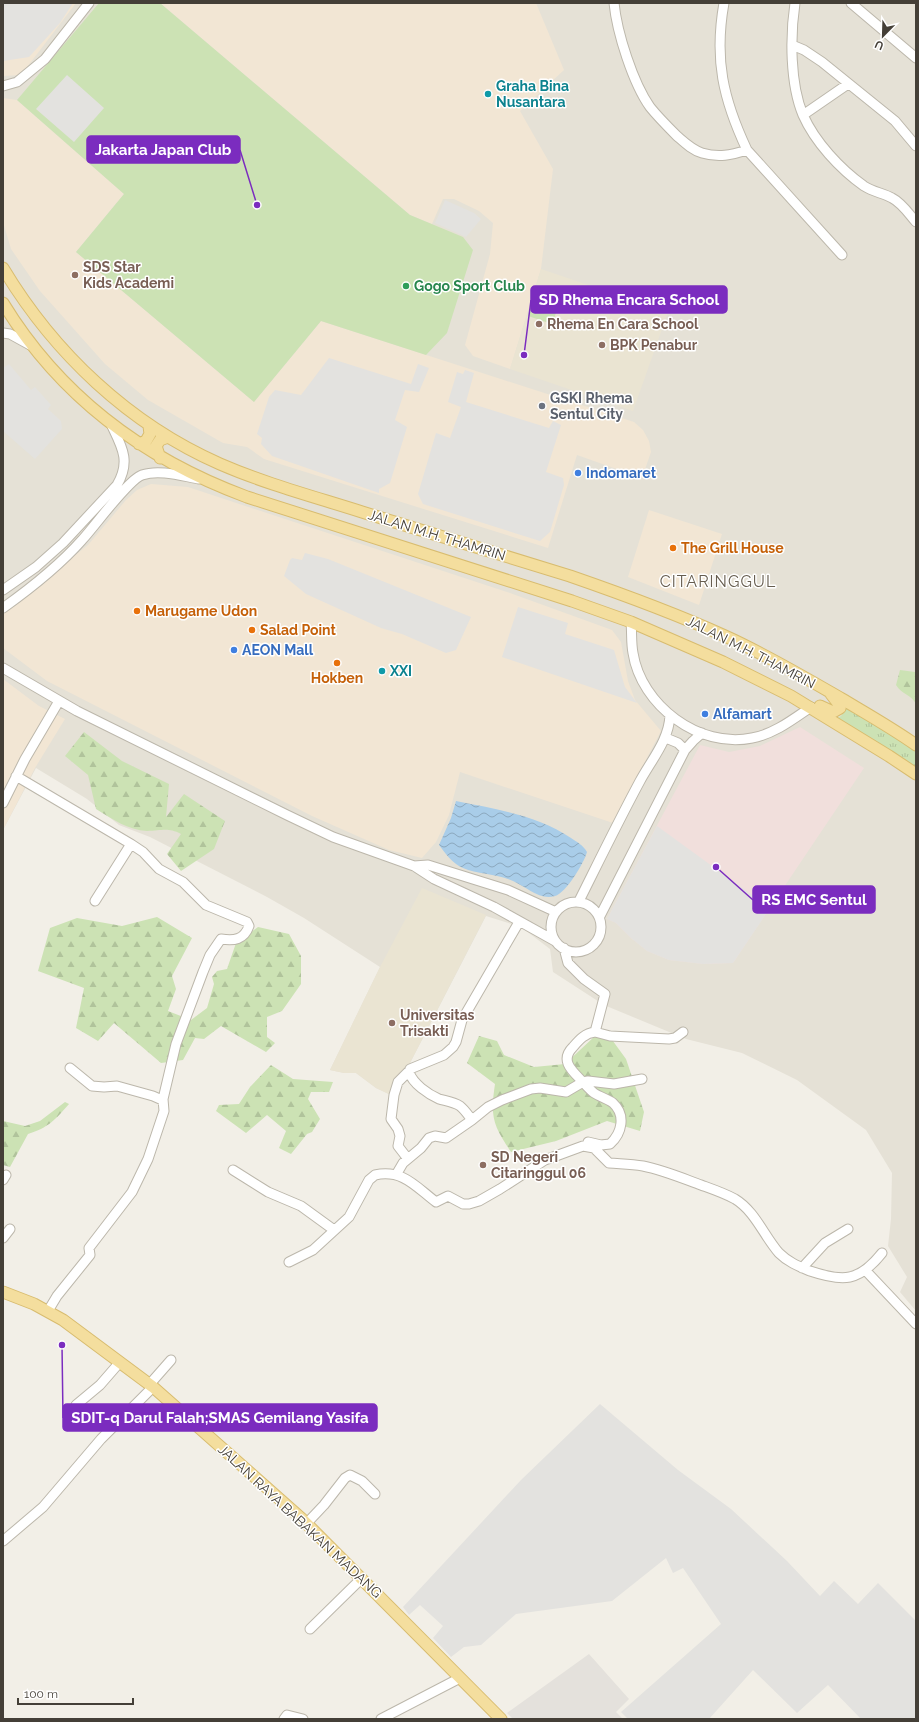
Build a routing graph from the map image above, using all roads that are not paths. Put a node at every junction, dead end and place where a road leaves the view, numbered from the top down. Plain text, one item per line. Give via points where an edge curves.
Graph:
1 (88, 3) edge
2 (614, 3) edge
3 (724, 3) edge
4 (795, 3) edge
5 (851, 3) edge
6 (792, 45) junction
7 (916, 58) edge
8 (848, 84) junction
9 (3, 86) edge
10 (803, 115) junction
11 (916, 146) edge
12 (747, 150) junction
13 (916, 222) edge
14 (842, 255) dead end
15 (3, 268) edge
16 (3, 303) edge
17 (3, 333) edge
18 (30, 345) junction
19 (111, 424) junction
20 (149, 426) junction
21 (168, 436) junction
22 (139, 444) junction
23 (160, 458) junction
24 (201, 479) junction
25 (23, 576) junction
26 (32, 587) junction
27 (3, 590) edge
28 (3, 608) edge
29 (632, 622) junction
30 (3, 668) edge
31 (819, 686) junction
32 (791, 696) junction
33 (59, 701) junction
34 (810, 707) junction
35 (670, 715) junction
36 (702, 734) junction
37 (666, 738) junction
38 (916, 745) edge
39 (685, 750) junction
40 (916, 774) edge
41 (16, 776) junction
42 (6, 789) edge
43 (3, 803) edge
44 (131, 844) junction
45 (414, 866) junction
46 (95, 901) dead end
47 (579, 901) junction
48 (556, 912) junction
49 (600, 916) junction
50 (519, 922) junction
51 (556, 941) junction
52 (564, 948) junction
53 (595, 1032) junction
54 (683, 1032) dead end
55 (70, 1068) dead end
56 (409, 1071) junction
57 (642, 1079) dead end
58 (583, 1082) junction
59 (162, 1100) junction
60 (472, 1120) junction
61 (571, 1149) junction
62 (408, 1159) junction
63 (233, 1170) dead end
64 (396, 1175) junction
65 (10, 1229) dead end
66 (848, 1229) dead end
67 (334, 1230) junction
68 (3, 1238) edge
69 (882, 1253) dead end
70 (289, 1262) dead end
71 (802, 1268) junction
72 (866, 1271) junction
73 (3, 1292) edge
74 (48, 1311) junction
75 (916, 1324) edge
76 (171, 1360) dead end
77 (120, 1362) junction
78 (151, 1386) junction
79 (76, 1405) dead end
80 (375, 1494) dead end
81 (306, 1524) junction
82 (3, 1542) edge
83 (362, 1578) junction
84 (310, 1629) dead end
85 (460, 1678) junction
86 (284, 1719) edge
87 (303, 1719) edge
88 (381, 1719) edge
89 (501, 1719) edge

1 - 9 street via 45,59 18,82
2 - 12 street via 617,24 636,81 650,106 669,128 688,146 701,153 729,156
3 - 12 street via 719,40 720,67 730,105
4 - 6 street
5 - 7 street
6 - 8 street via 804,50
6 - 10 street
8 - 10 street
8 - 11 street via 895,121
10 - 13 street via 818,139 849,174 865,186 901,204
12 - 14 street
15 - 20 main road, JALAN M.H. THAMRIN via 22,299 76,364
16 - 18 main road, JALAN M.H. THAMRIN
17 - 18 street
18 - 19 main road, JALAN M.H. THAMRIN via 60,378
19 - 22 main road, JALAN M.H. THAMRIN
19 - 25 street via 124,452 123,475 117,485 66,539
20 - 21 main road, JALAN M.H. THAMRIN
20 - 22 main road via 150,434 146,441
21 - 23 main road via 160,440 156,446
21 - 31 main road, JALAN M.H. THAMRIN via 200,455 257,478 621,593 726,636
22 - 23 main road, JALAN M.H. THAMRIN
23 - 24 main road, JALAN M.H. THAMRIN
24 - 26 street via 159,473 148,473 134,479 82,541
24 - 29 main road, JALAN M.H. THAMRIN via 247,497
25 - 26 street
25 - 27 street
26 - 28 street
29 - 32 main road, JALAN M.H. THAMRIN via 723,662
29 - 35 street via 633,653 644,684 658,704
30 - 33 street
31 - 32 main road via 831,694 838,703 840,708 837,711 833,712 805,698
31 - 38 main road, JALAN M.H. THAMRIN
32 - 34 main road, JALAN M.H. THAMRIN
33 - 41 street
33 - 45 street via 333,837
34 - 36 street via 785,725 762,736 750,739
34 - 40 main road, JALAN M.H. THAMRIN
35 - 36 street
35 - 37 street via 670,727
36 - 39 street
37 - 39 street via 678,743
37 - 47 street via 640,781
39 - 49 street
41 - 42 street
41 - 44 street
42 - 43 street
44 - 46 street
44 - 59 street via 143,852 159,869 184,882 206,905 247,922 249,926 239,939 231,941 221,938 210,955 176,1044
45 - 48 street via 428,866 508,890
45 - 50 street via 434,879
47 - 48 street via 568,902
47 - 49 street via 593,908
48 - 51 street via 551,926
49 - 52 street via 601,932 594,945 579,952
50 - 51 street
50 - 56 street via 462,1020 453,1047 444,1055
51 - 52 street
52 - 53 street via 568,963 605,994
53 - 54 street via 615,1036 669,1039
53 - 58 street via 577,1041 567,1054 566,1061 569,1067
55 - 59 street via 92,1086 118,1086
56 - 60 street via 412,1078 426,1091 459,1106
56 - 62 street via 398,1082 391,1117 400,1136 398,1146
57 - 58 street via 614,1084
58 - 60 street via 566,1092 548,1088 531,1089 488,1107
58 - 61 street via 615,1106 621,1130 610,1144 583,1142
59 - 74 street via 164,1112 152,1148 132,1192 89,1248 90,1254
60 - 62 street via 446,1138 429,1138
61 - 64 street via 545,1160 491,1195 469,1204 463,1204 448,1196 436,1202 413,1182
61 - 71 street via 590,1147 597,1150 609,1163 653,1168 735,1199 749,1212 780,1254 787,1261
62 - 64 street
63 - 67 street via 268,1192 301,1206
64 - 67 street via 375,1174 369,1180 349,1217
65 - 68 street
66 - 71 street via 824,1243
67 - 70 street via 314,1250
69 - 72 street
71 - 72 street via 836,1279
72 - 75 street
73 - 74 main road, JALAN RAYA BABAKAN MADANG
74 - 77 main road, JALAN RAYA BABAKAN MADANG
76 - 78 street
77 - 78 main road, JALAN RAYA BABAKAN MADANG
77 - 79 street via 100,1385
78 - 81 main road, JALAN RAYA BABAKAN MADANG
78 - 82 street via 43,1506
80 - 81 street via 362,1481 350,1475
81 - 83 main road, JALAN RAYA BABAKAN MADANG
83 - 84 street
83 - 85 main road, JALAN RAYA BABAKAN MADANG
85 - 88 street
85 - 89 main road, JALAN RAYA BABAKAN MADANG
86 - 87 street via 287,1715

